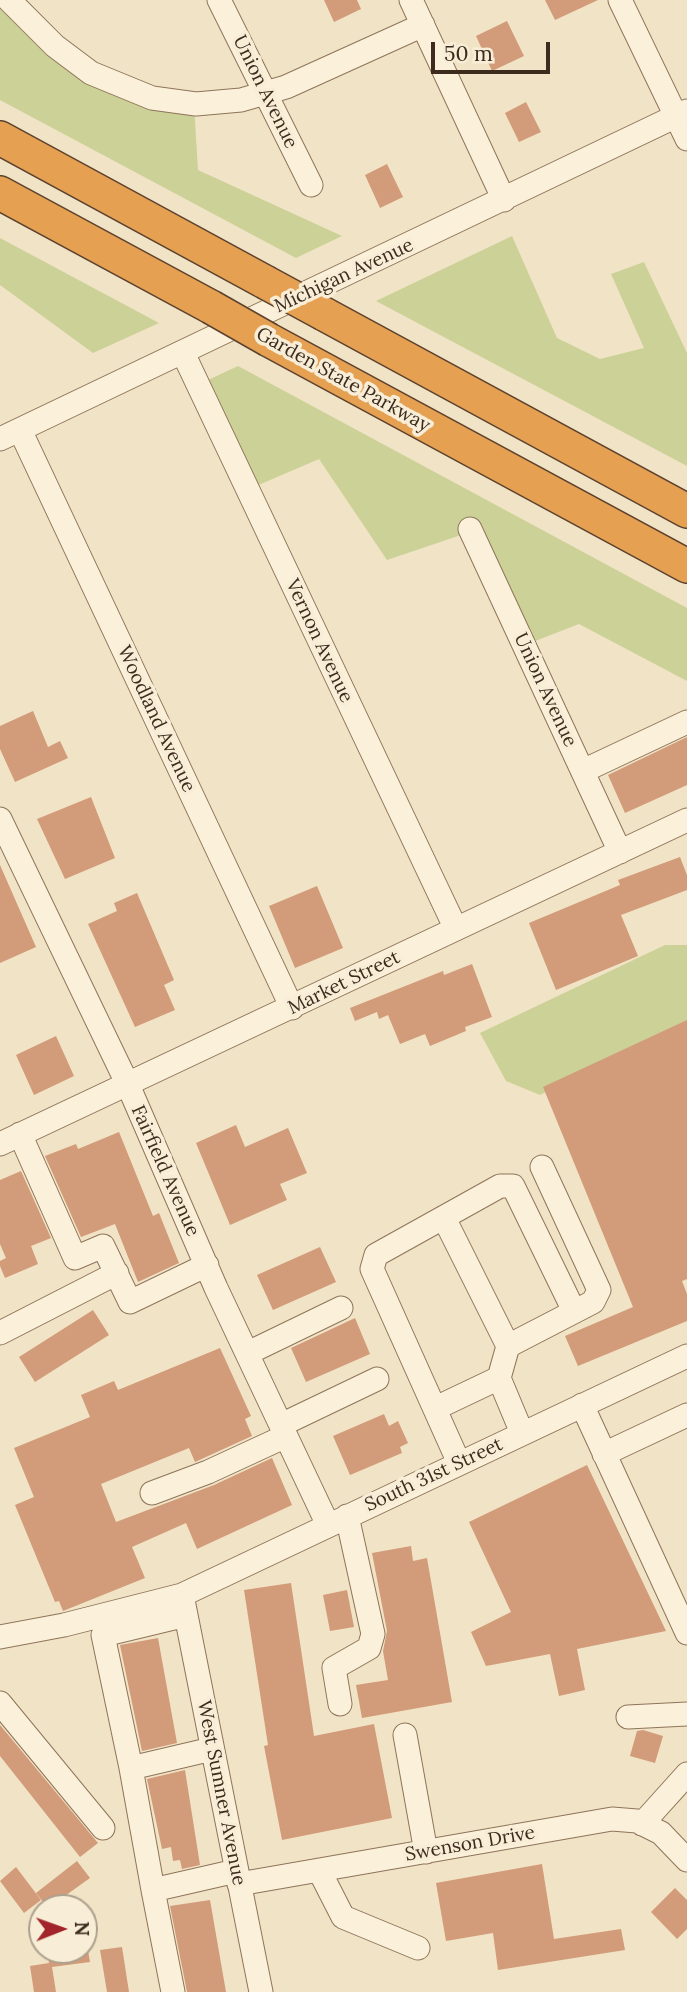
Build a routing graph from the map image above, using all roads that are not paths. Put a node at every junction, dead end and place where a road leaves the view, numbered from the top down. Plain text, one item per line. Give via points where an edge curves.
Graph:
1 (9, 0) edge
2 (219, 0) edge
3 (411, 0) edge
4 (620, 0) edge
5 (423, 25) junction
6 (266, 93) junction
7 (682, 114) edge
8 (0, 138) edge
9 (687, 139) edge
10 (311, 185) dead end
11 (0, 193) edge
12 (503, 201) junction
13 (183, 353) junction
14 (10, 434) edge
15 (687, 510) edge
16 (470, 529) dead end
17 (687, 566) edge
18 (687, 722) edge
19 (583, 771) junction
20 (0, 819) edge
21 (687, 820) edge
22 (620, 852) junction
23 (456, 929) junction
24 (292, 1008) junction
25 (128, 1085) junction
26 (10, 1139) edge
27 (542, 1167) dead end
28 (444, 1217) junction
29 (206, 1265) junction
30 (117, 1273) junction
31 (341, 1308) dead end
32 (574, 1311) junction
33 (0, 1333) edge
34 (508, 1346) junction
35 (248, 1353) junction
36 (687, 1356) edge
37 (499, 1378) junction
38 (377, 1379) dead end
39 (582, 1405) junction
40 (436, 1408) junction
41 (687, 1415) edge
42 (284, 1430) junction
43 (522, 1433) junction
44 (604, 1454) junction
45 (459, 1463) junction
46 (152, 1493) dead end
47 (338, 1520) junction
48 (184, 1605) junction
49 (687, 1633) edge
50 (0, 1637) edge
51 (0, 1703) edge
52 (340, 1704) dead end
53 (687, 1714) edge
54 (628, 1717) dead end
55 (405, 1735) dead end
56 (212, 1749) junction
57 (131, 1768) junction
58 (687, 1774) edge
59 (642, 1824) junction
60 (103, 1828) dead end
61 (426, 1852) junction
62 (687, 1860) edge
63 (319, 1870) junction
64 (238, 1877) junction
65 (153, 1890) junction
66 (418, 1948) dead end
67 (173, 1992) edge
68 (261, 1992) edge

1 - 6 street via 72,60 131,92 196,104
2 - 6 street, Union Avenue
3 - 5 street
4 - 7 street
5 - 6 street
5 - 12 street
6 - 10 street, Union Avenue
7 - 9 street
7 - 12 street, Michigan Avenue
8 - 15 highway, bridge
11 - 17 highway, Garden State Parkway, bridge
12 - 13 street, Michigan Avenue
13 - 14 street, Michigan Avenue
13 - 23 street, Vernon Avenue
14 - 24 street, Woodland Avenue
16 - 19 street, Union Avenue
18 - 19 street
19 - 22 street, Union Avenue
20 - 25 street, Fairfield Avenue
21 - 22 street, Market Street
22 - 23 street, Market Street
23 - 24 street, Market Street
24 - 25 street, Market Street
25 - 26 street, Market Street
25 - 29 street, Fairfield Avenue
26 - 30 street via 75,1258 103,1246
27 - 32 street via 599,1290 593,1301
28 - 32 street via 500,1186 513,1186
28 - 34 street
28 - 40 street via 376,1255 372,1269
29 - 30 street via 130,1302
29 - 35 street, Fairfield Avenue
30 - 33 street
31 - 35 street
32 - 34 street
34 - 37 street
35 - 42 street, Fairfield Avenue
36 - 39 street, South 31st Street
37 - 40 street
37 - 43 street
38 - 42 street
39 - 43 street, South 31st Street
39 - 44 street
40 - 45 street
41 - 44 street
42 - 46 street via 208,1472
42 - 47 street, Fairfield Avenue
43 - 45 street, South 31st Street
44 - 49 street
45 - 47 street, South 31st Street
47 - 48 street, South 31st Street
47 - 52 street, Fairfield Avenue via 373,1634 369,1648 334,1668
48 - 50 street
48 - 56 street, West Sumner Avenue
48 - 57 street via 103,1635
51 - 60 street
53 - 54 street
55 - 61 street
56 - 57 street
56 - 64 street, West Sumner Avenue
57 - 65 street
58 - 59 street
59 - 61 street, Swenson Drive via 612,1819
59 - 62 street, Swenson Drive via 661,1833
61 - 63 street, Swenson Drive
63 - 64 street, Swenson Drive
63 - 66 street via 343,1917
64 - 65 street, Swenson Drive
64 - 68 street, West Sumner Avenue
65 - 67 street

